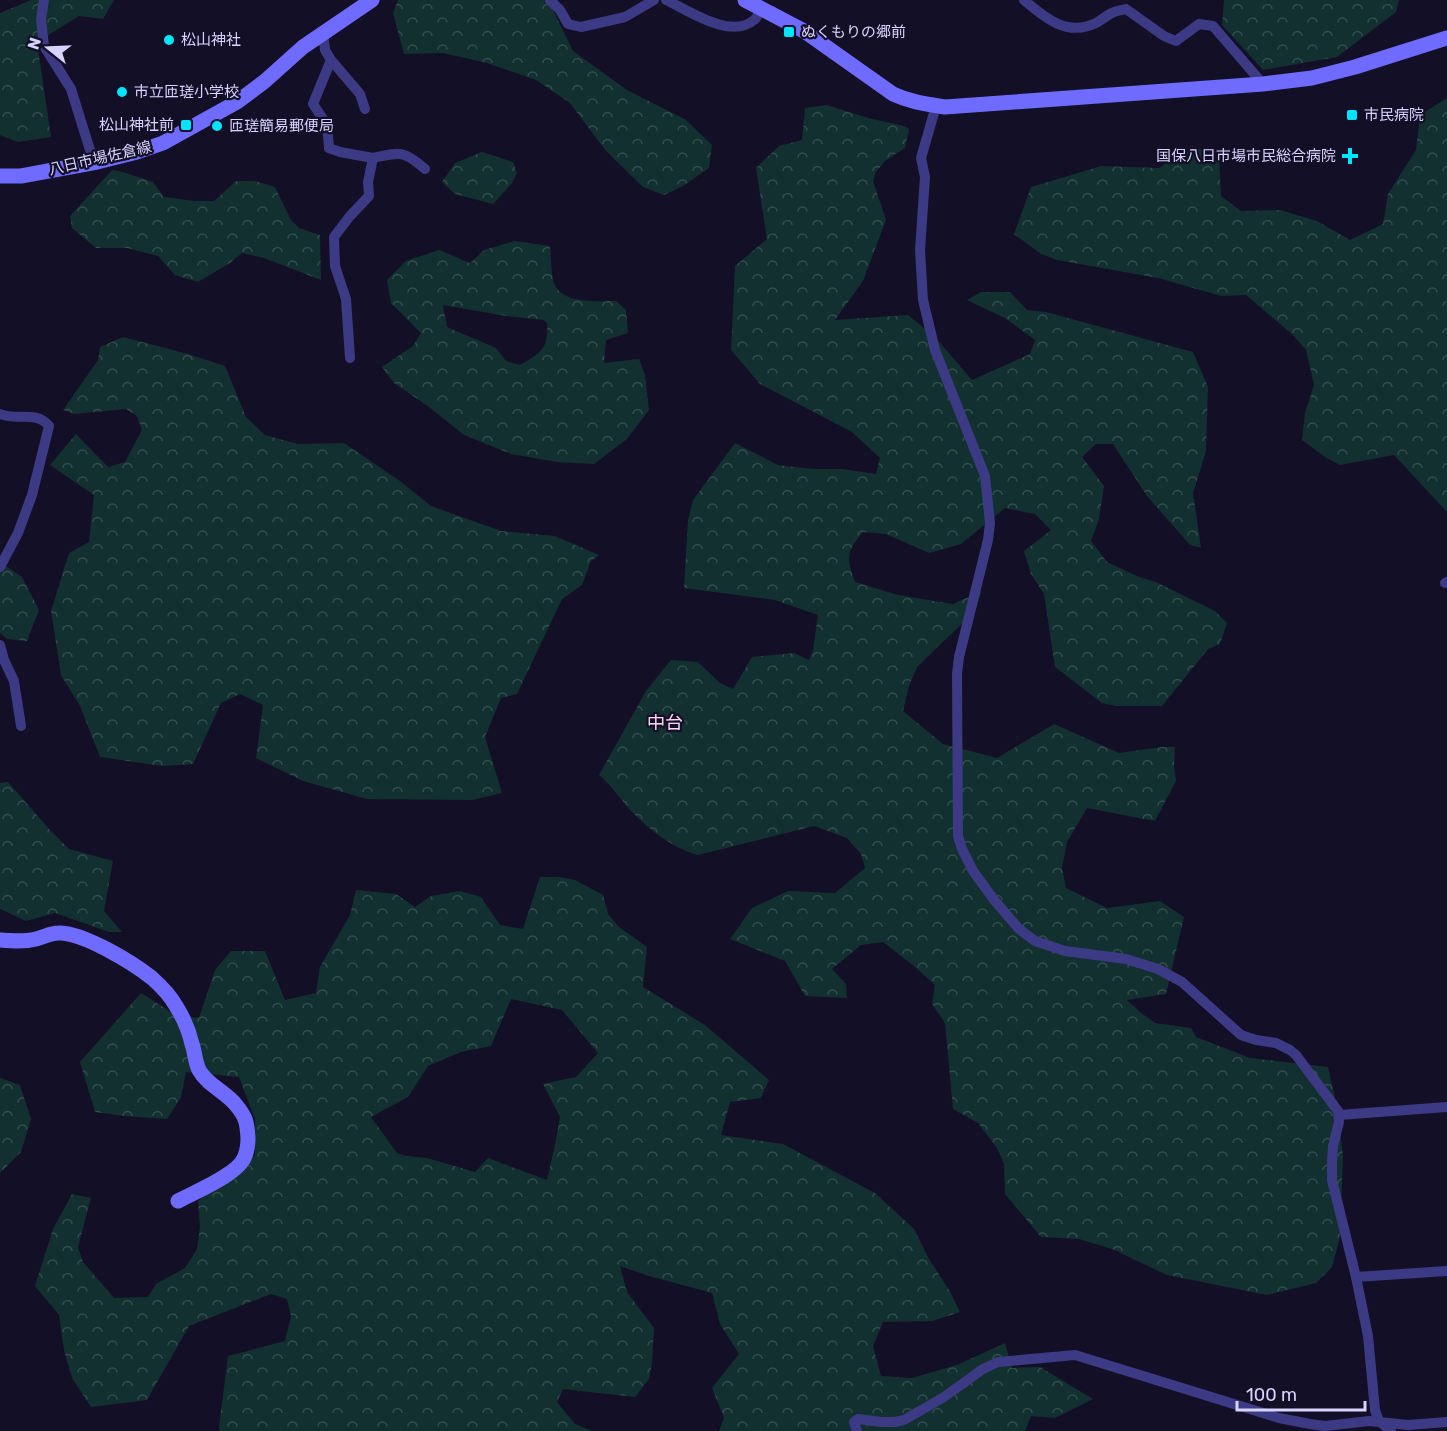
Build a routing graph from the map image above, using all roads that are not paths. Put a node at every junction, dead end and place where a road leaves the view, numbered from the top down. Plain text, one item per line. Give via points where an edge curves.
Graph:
1 (44, 0) edge
2 (372, 0) edge
3 (550, 0) edge
4 (654, 0) edge
5 (666, 0) edge
6 (746, 0) edge
7 (1024, 0) edge
8 (760, 8) junction
9 (323, 34) junction
10 (1447, 38) edge
11 (331, 60) junction
12 (1263, 84) junction
13 (936, 106) junction
14 (365, 109) dead end
15 (373, 158) junction
16 (97, 162) junction
17 (425, 169) dead end
18 (0, 176) edge
19 (350, 358) dead end
20 (0, 414) edge
21 (0, 567) edge
22 (0, 645) edge
23 (21, 726) dead end
24 (0, 940) edge
25 (1447, 1107) edge
26 (1339, 1115) junction
27 (178, 1201) dead end
28 (1447, 1271) edge
29 (1356, 1277) junction
30 (1378, 1421) junction
31 (1447, 1422) edge
32 (1360, 1427) edge
33 (857, 1431) edge
34 (1391, 1431) edge

1 - 16 street via 44,46 70,89
2 - 9 street, 八日市場佐倉線
3 - 4 street via 568,24 581,27 625,17
5 - 8 street via 716,24 734,27 756,19
6 - 8 street
7 - 12 street via 1048,20 1069,27 1083,28 1126,9 1176,41 1198,24 1213,26
8 - 13 street via 804,31 893,94
9 - 11 street
9 - 16 street, 八日市場佐倉線 via 226,109 162,143
10 - 12 street via 1312,78
11 - 14 street via 360,94
11 - 15 street via 312,104 327,124 329,148
12 - 13 street
13 - 26 street via 921,158 925,177 920,250 924,300 935,350 985,476 990,523 957,674 958,836 962,849 995,901 1035,941 1065,951 1126,959 1182,982 1241,1035 1290,1050
15 - 17 street via 394,153 410,156
15 - 19 street via 369,196 334,237 335,266 346,299
16 - 18 street, 八日市場佐倉線
20 - 21 street via 35,417 49,426 32,495
22 - 23 street via 14,681
24 - 27 street via 24,941 56,932 84,939 146,974 177,1006 199,1069 242,1113 247,1121 248,1141 245,1157 237,1168
25 - 26 street
26 - 29 street via 1332,1180
28 - 29 street
29 - 30 street
30 - 31 street via 1408,1425
30 - 32 street
30 - 34 street
32 - 33 street via 1279,1418 1075,1355 998,1362 904,1420 858,1419 854,1422

